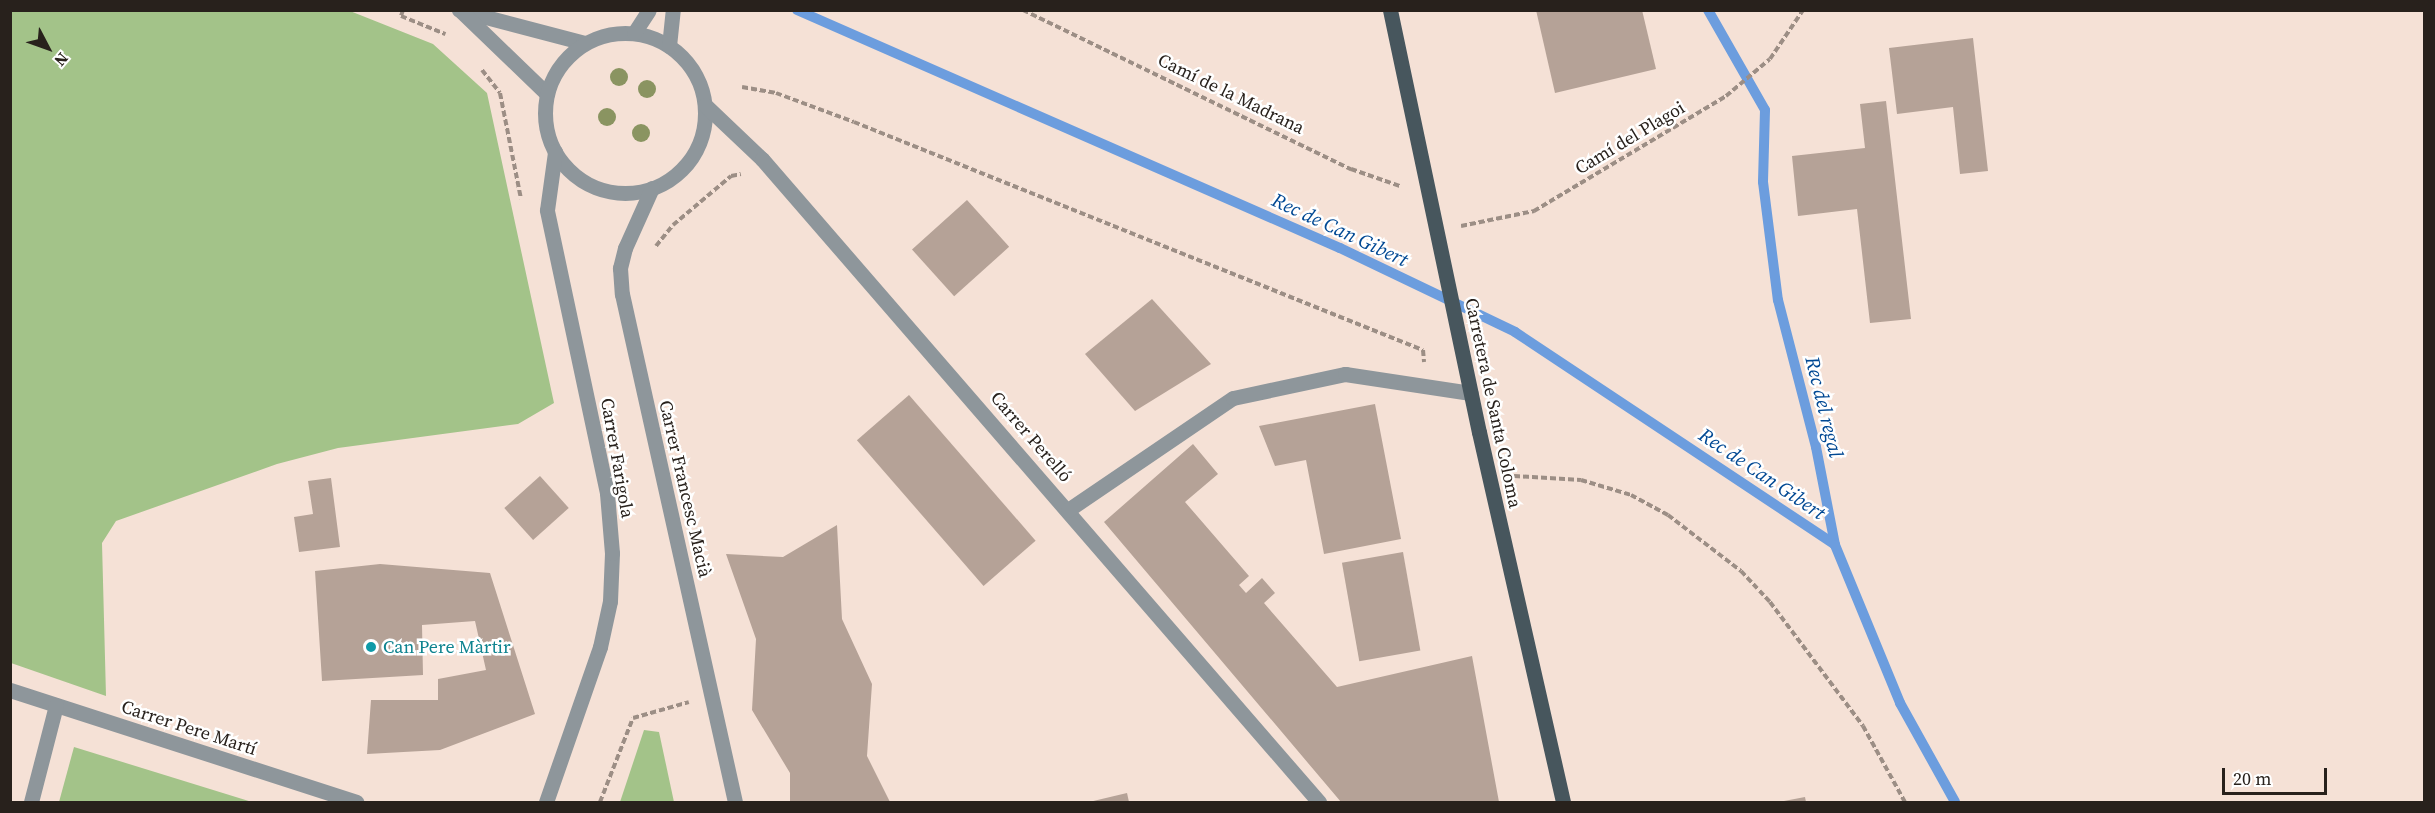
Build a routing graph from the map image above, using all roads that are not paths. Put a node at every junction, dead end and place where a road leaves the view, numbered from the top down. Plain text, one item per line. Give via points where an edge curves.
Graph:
1 (649, 10) edge
2 (673, 10) edge
3 (1390, 10) edge
4 (461, 11) edge
5 (634, 33) junction
6 (585, 44) junction
7 (669, 46) junction
8 (547, 94) junction
9 (705, 105) junction
10 (555, 152) junction
11 (652, 188) junction
12 (1471, 393) junction
13 (1068, 510) junction
14 (10, 690) edge
15 (56, 705) junction
16 (31, 802) edge
17 (356, 802) edge
18 (546, 802) edge
19 (735, 802) edge
20 (1319, 802) edge
21 (1563, 802) edge

1 - 5 street
2 - 7 street
3 - 12 main road, Carretera de Santa Coloma
4 - 6 street
4 - 8 street
5 - 6 street via 603,35
5 - 7 street
6 - 8 street via 560,65
7 - 9 street via 693,71
8 - 10 street via 545,124
9 - 11 street via 702,135 688,162
9 - 13 street, Carrer Perelló via 762,159
10 - 11 street via 564,165 589,185 620,193
10 - 18 street, Carrer Farigola via 547,210 607,493 612,553 610,601 600,647
11 - 19 street, Carrer Francesc Macià via 636,219 620,268 622,294
12 - 13 street via 1345,374 1233,398
12 - 21 main road, Carretera de Santa Coloma
13 - 20 street, Carrer Perelló
14 - 15 street, Carrer Pere Martí
15 - 16 street
15 - 17 street, Carrer Pere Martí

